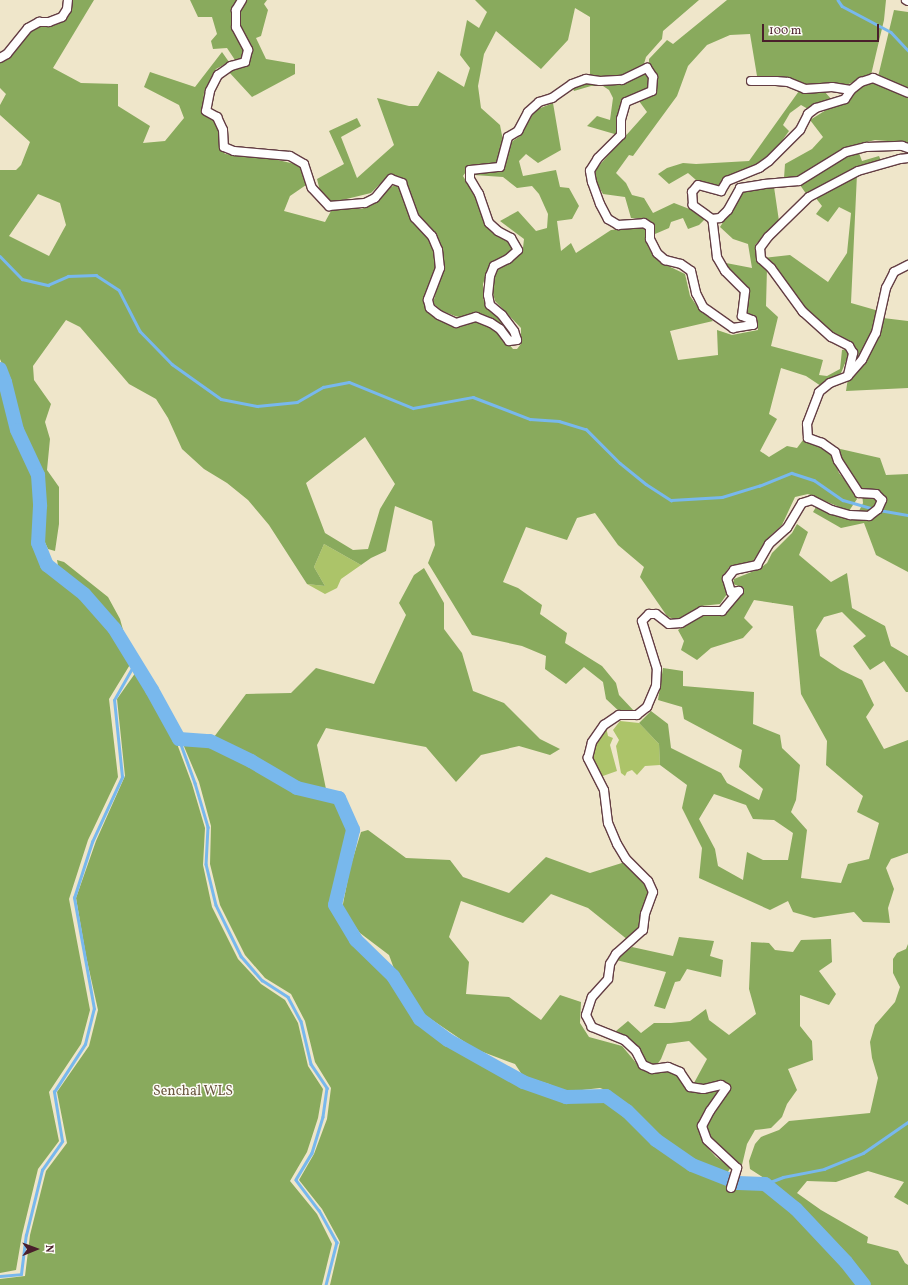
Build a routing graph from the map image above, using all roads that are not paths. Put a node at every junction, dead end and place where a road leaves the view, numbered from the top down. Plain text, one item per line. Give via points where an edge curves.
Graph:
1 (68, 0) edge
2 (242, 0) edge
3 (0, 58) edge
4 (751, 81) dead end
5 (851, 90) junction
6 (908, 93) edge
7 (908, 148) edge
8 (908, 158) edge
9 (712, 219) junction
10 (908, 265) edge
11 (848, 376) junction
12 (731, 1188) dead end

1 - 3 street via 67,9 62,17 49,22 39,22 28,28 7,54
2 - 9 street via 236,10 236,27 248,50 246,62 231,66 218,75 210,91 206,111 217,116 223,130 224,147 234,151 290,156 304,164 312,188 329,206 365,203 375,198 391,179 402,183 415,218 432,236 438,250 440,268 428,300 430,308 456,323 476,317 500,329 509,342 517,340 514,331 502,315 490,305 488,295 494,266 518,250 511,238 489,223 479,194 470,179 470,170 500,167 508,137 518,131 528,112 538,102 552,98 572,84 586,79 622,80 646,68 653,77 652,91 626,102 621,119 621,135 598,158 590,171 600,204 608,219 618,225 644,222 650,227 650,239 657,253 665,260 681,264 691,271 696,293 703,307 733,328 753,326 752,320 742,316 745,291 725,271 717,257
4 - 5 street via 788,82 805,89 832,86
5 - 6 street via 861,82 873,78
5 - 9 street via 845,99 816,108 808,114 800,130 759,168 727,181 721,191 698,185 692,192 693,205
7 - 9 street via 866,147 846,152 799,181 740,188 728,210 720,218
8 - 11 street via 900,158 858,171 808,197 760,248 762,259 803,312 831,336 849,346 853,353
10 - 11 street via 894,272 886,288 876,333 862,360
11 - 12 street via 830,383 819,392 807,424 808,438 822,443 835,452 859,493 876,494 882,500 878,509 869,516 832,510 812,500 802,504 787,528 769,544 757,565 734,570 727,579 731,592 739,591 722,612 702,611 681,623 669,624 656,614 649,614 642,621 657,669 656,686 647,707 637,715 619,715 604,725 592,742 588,758 604,790 608,823 617,844 626,859 648,881 653,892 645,914 643,930 616,954 610,964 608,979 592,997 586,1015 592,1027 624,1040 636,1051 643,1065 652,1069 668,1067 680,1072 690,1087 703,1089 721,1085 726,1088 702,1126 706,1140 737,1168

